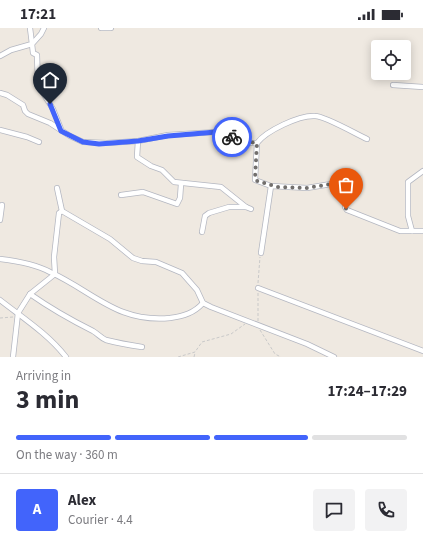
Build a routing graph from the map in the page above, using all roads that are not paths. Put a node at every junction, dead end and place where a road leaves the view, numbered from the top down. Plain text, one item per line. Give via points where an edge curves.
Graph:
1 (30, 28) edge
2 (44, 28) edge
3 (101, 28) edge
4 (111, 28) edge
5 (32, 44) junction
6 (0, 56) edge
7 (393, 85) dead end
8 (423, 87) edge
9 (0, 93) edge
10 (0, 130) edge
11 (61, 131) junction
12 (367, 139) dead end
13 (138, 141) junction
14 (39, 142) dead end
15 (257, 143) junction
16 (422, 173) edge
17 (180, 184) junction
18 (271, 186) junction
19 (57, 188) dead end
20 (121, 195) dead end
21 (2, 205) dead end
22 (246, 207) junction
23 (251, 209) dead end
24 (62, 211) junction
25 (0, 220) edge
26 (412, 231) junction
27 (423, 231) edge
28 (202, 232) dead end
29 (261, 253) dead end
30 (0, 259) edge
31 (55, 274) junction
32 (258, 288) dead end
33 (30, 294) junction
34 (0, 300) edge
35 (202, 303) junction
36 (18, 315) junction
37 (142, 347) dead end
38 (423, 351) edge
39 (13, 357) edge
40 (66, 357) edge
41 (334, 357) edge

1 - 5 street
2 - 5 street
3 - 4 street
5 - 6 street
5 - 11 street via 33,53 38,60 38,85 53,109
7 - 8 street
9 - 11 street via 7,94 23,105 28,114 50,123
10 - 14 street
11 - 13 street via 77,140 92,143
12 - 15 street via 316,116 300,118 289,123 266,135
13 - 15 street via 216,132
13 - 17 street via 139,158 162,170 174,182
15 - 18 street via 255,180
16 - 26 street via 408,182 408,216
17 - 20 street via 180,198 177,204 143,192
17 - 22 street via 221,187
18 - 26 street via 307,188 326,184 336,185 345,192 347,210 400,231
18 - 29 street
19 - 24 street
21 - 25 street
22 - 23 street
22 - 28 street via 229,207 208,213 204,216
24 - 31 street via 55,247
24 - 35 street via 110,239 133,258 156,262 182,273 197,290
26 - 27 street
30 - 31 street via 22,262
31 - 33 street
31 - 35 street via 95,299 128,315 161,318 184,316
32 - 38 street
33 - 36 street
33 - 37 street via 105,340 125,346
34 - 36 street
35 - 41 street
36 - 39 street
36 - 40 street via 42,333

